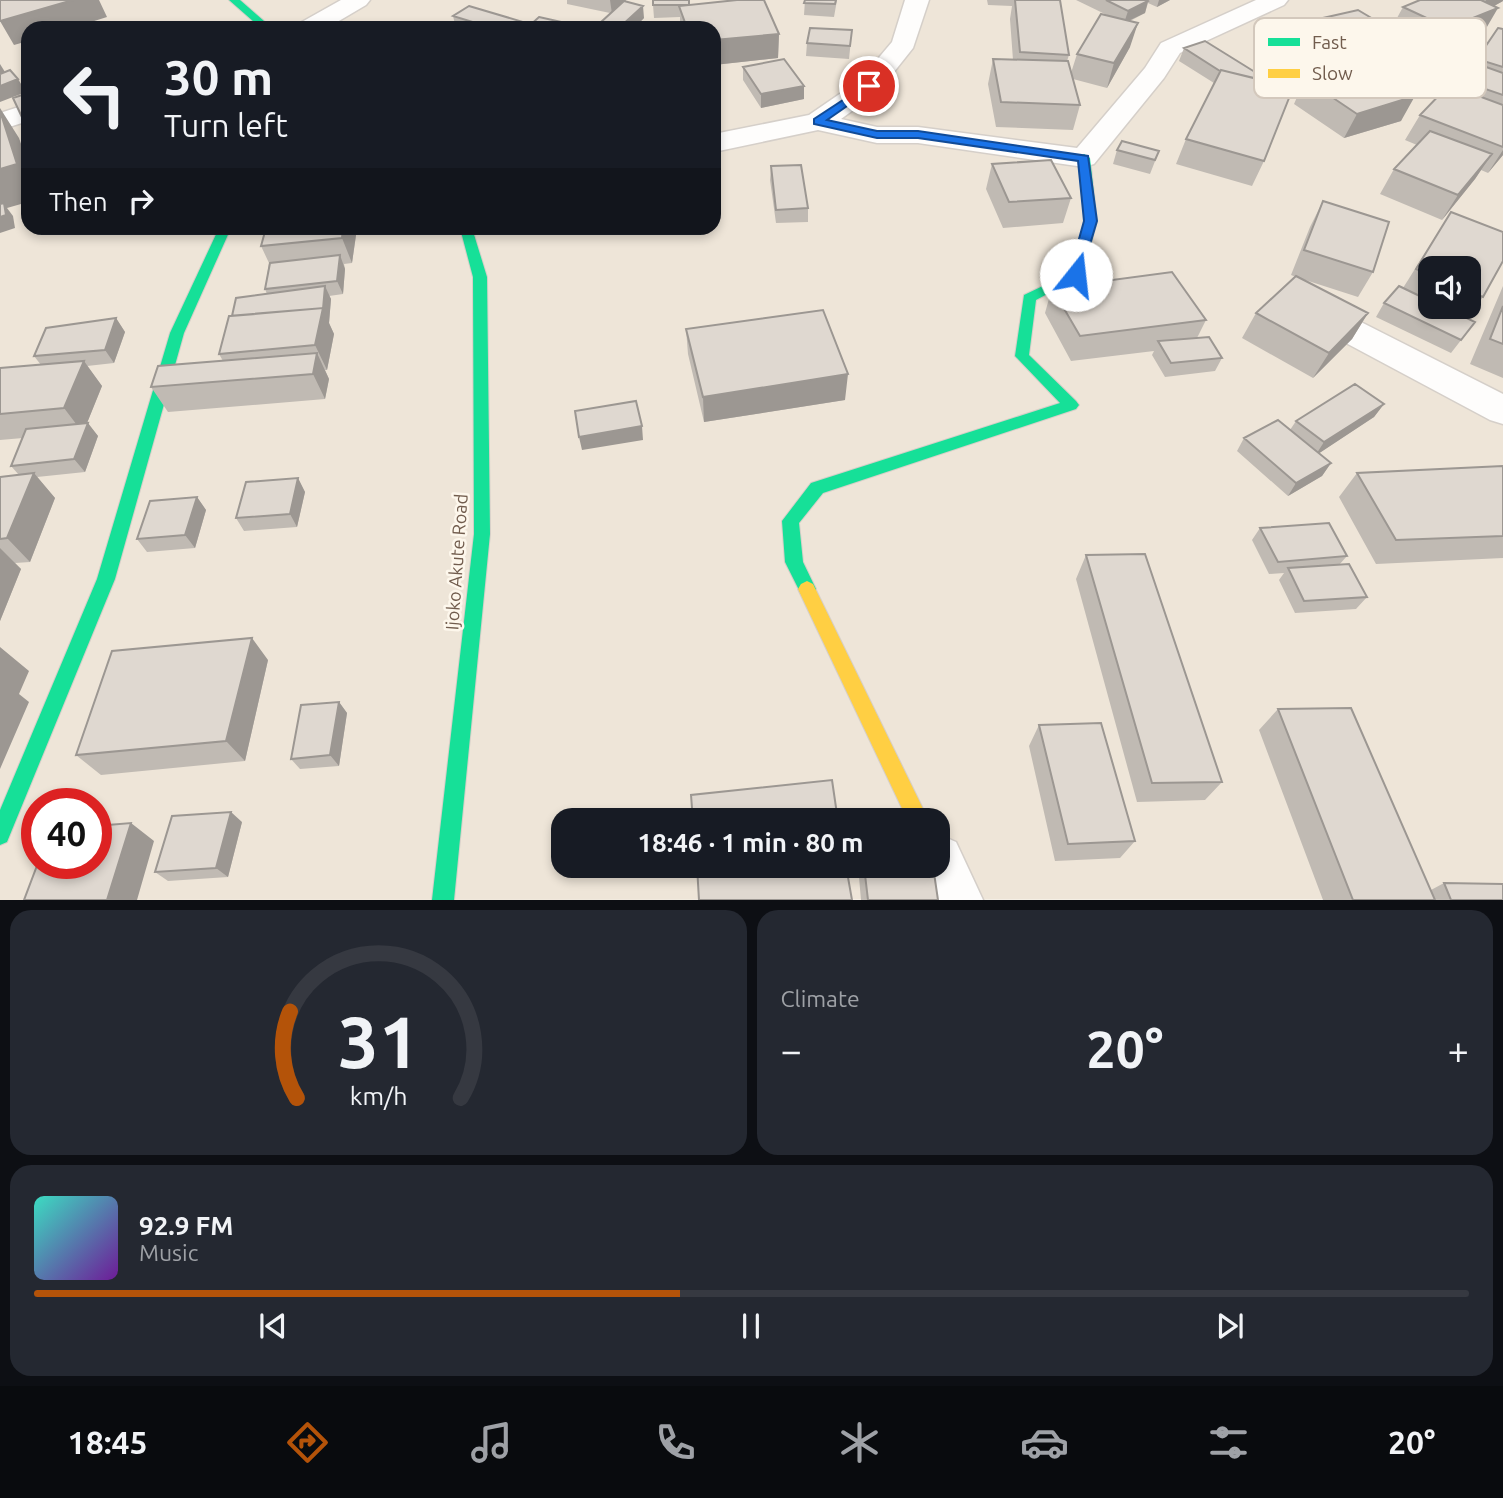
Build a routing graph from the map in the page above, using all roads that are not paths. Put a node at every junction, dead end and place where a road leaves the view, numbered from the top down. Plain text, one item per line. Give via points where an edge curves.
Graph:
1 (234, 0) edge
2 (358, 0) edge
3 (916, 0) edge
4 (1276, 0) edge
5 (259, 21) edge
6 (321, 21) edge
7 (21, 114) edge
8 (0, 122) edge
9 (818, 122) junction
10 (721, 142) edge
11 (1084, 158) junction
12 (222, 235) edge
13 (468, 235) edge
14 (1343, 327) edge
15 (1503, 410) edge
16 (913, 808) edge
17 (0, 835) edge
18 (947, 878) edge
19 (443, 900) edge
20 (957, 900) edge

1 - 5 street
2 - 6 street
3 - 9 street via 904,43 869,86
4 - 11 street via 1170,48
7 - 8 street
9 - 10 street
9 - 11 street via 877,135 918,135
11 - 16 street via 1091,221 1076,275 1029,298 1022,356 1071,405 817,488 790,521 794,562
12 - 17 street via 177,333 106,579
13 - 19 street, Ijoko Akute Road via 480,277 482,534
14 - 15 street
18 - 20 street

